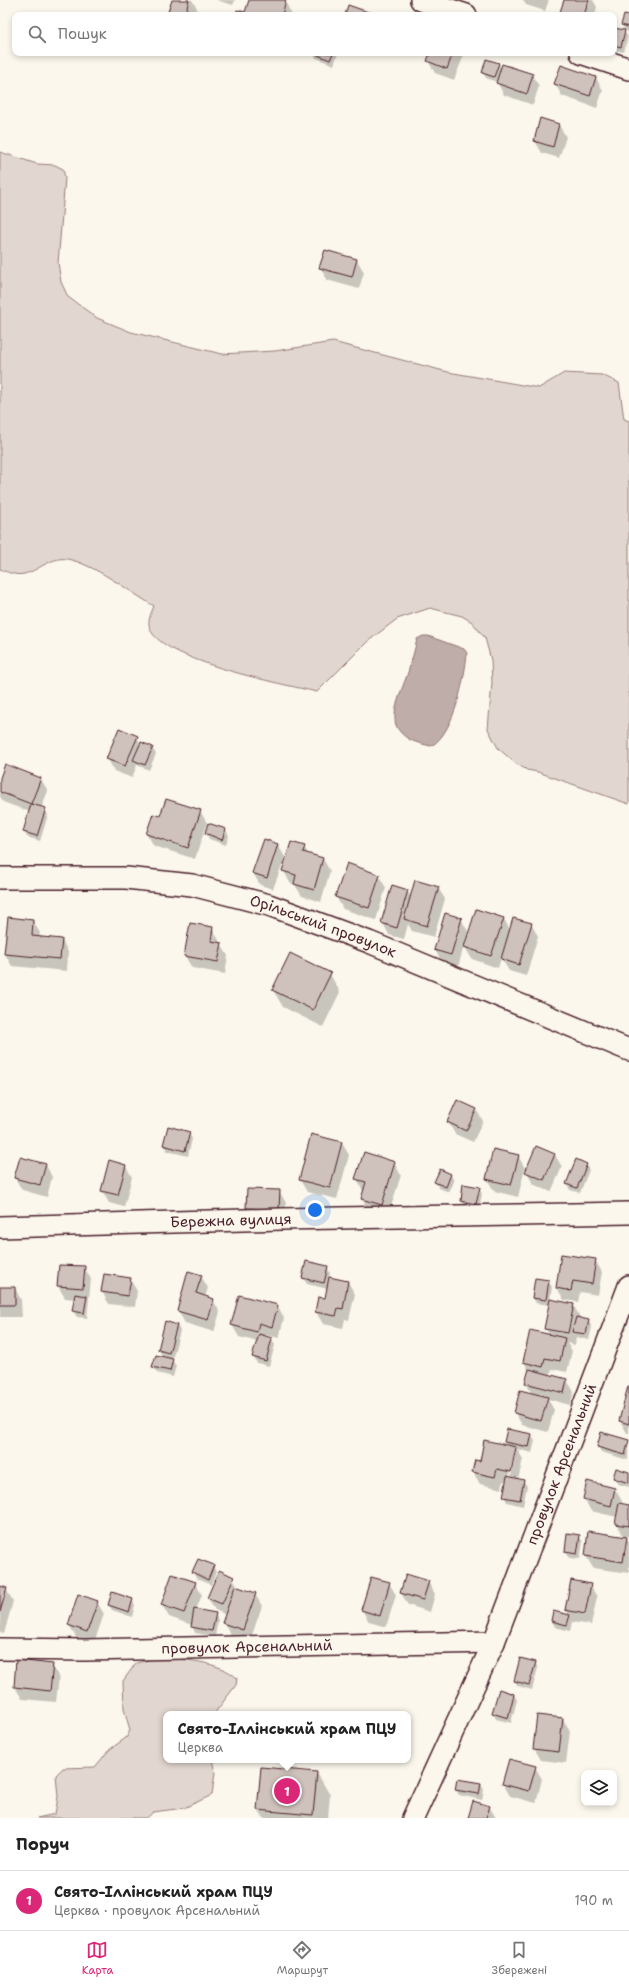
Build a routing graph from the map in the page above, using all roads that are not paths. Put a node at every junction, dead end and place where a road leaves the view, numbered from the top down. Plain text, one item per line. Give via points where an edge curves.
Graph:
1 (421, 0) edge
2 (457, 12) edge
3 (590, 56) edge
4 (629, 69) edge
5 (0, 878) edge
6 (629, 1050) edge
7 (629, 1213) edge
8 (0, 1227) edge
9 (629, 1286) edge
10 (494, 1642) junction
11 (0, 1649) edge
12 (413, 1818) edge

1 - 2 street
3 - 4 street
5 - 6 street, Орільський провулок via 126,878 192,885 269,905 369,942
7 - 8 street, Бережна вулиця
9 - 10 street, провулок Арсенальний
10 - 11 street, провулок Арсенальний via 84,1650
10 - 12 street, провулок Арсенальний

